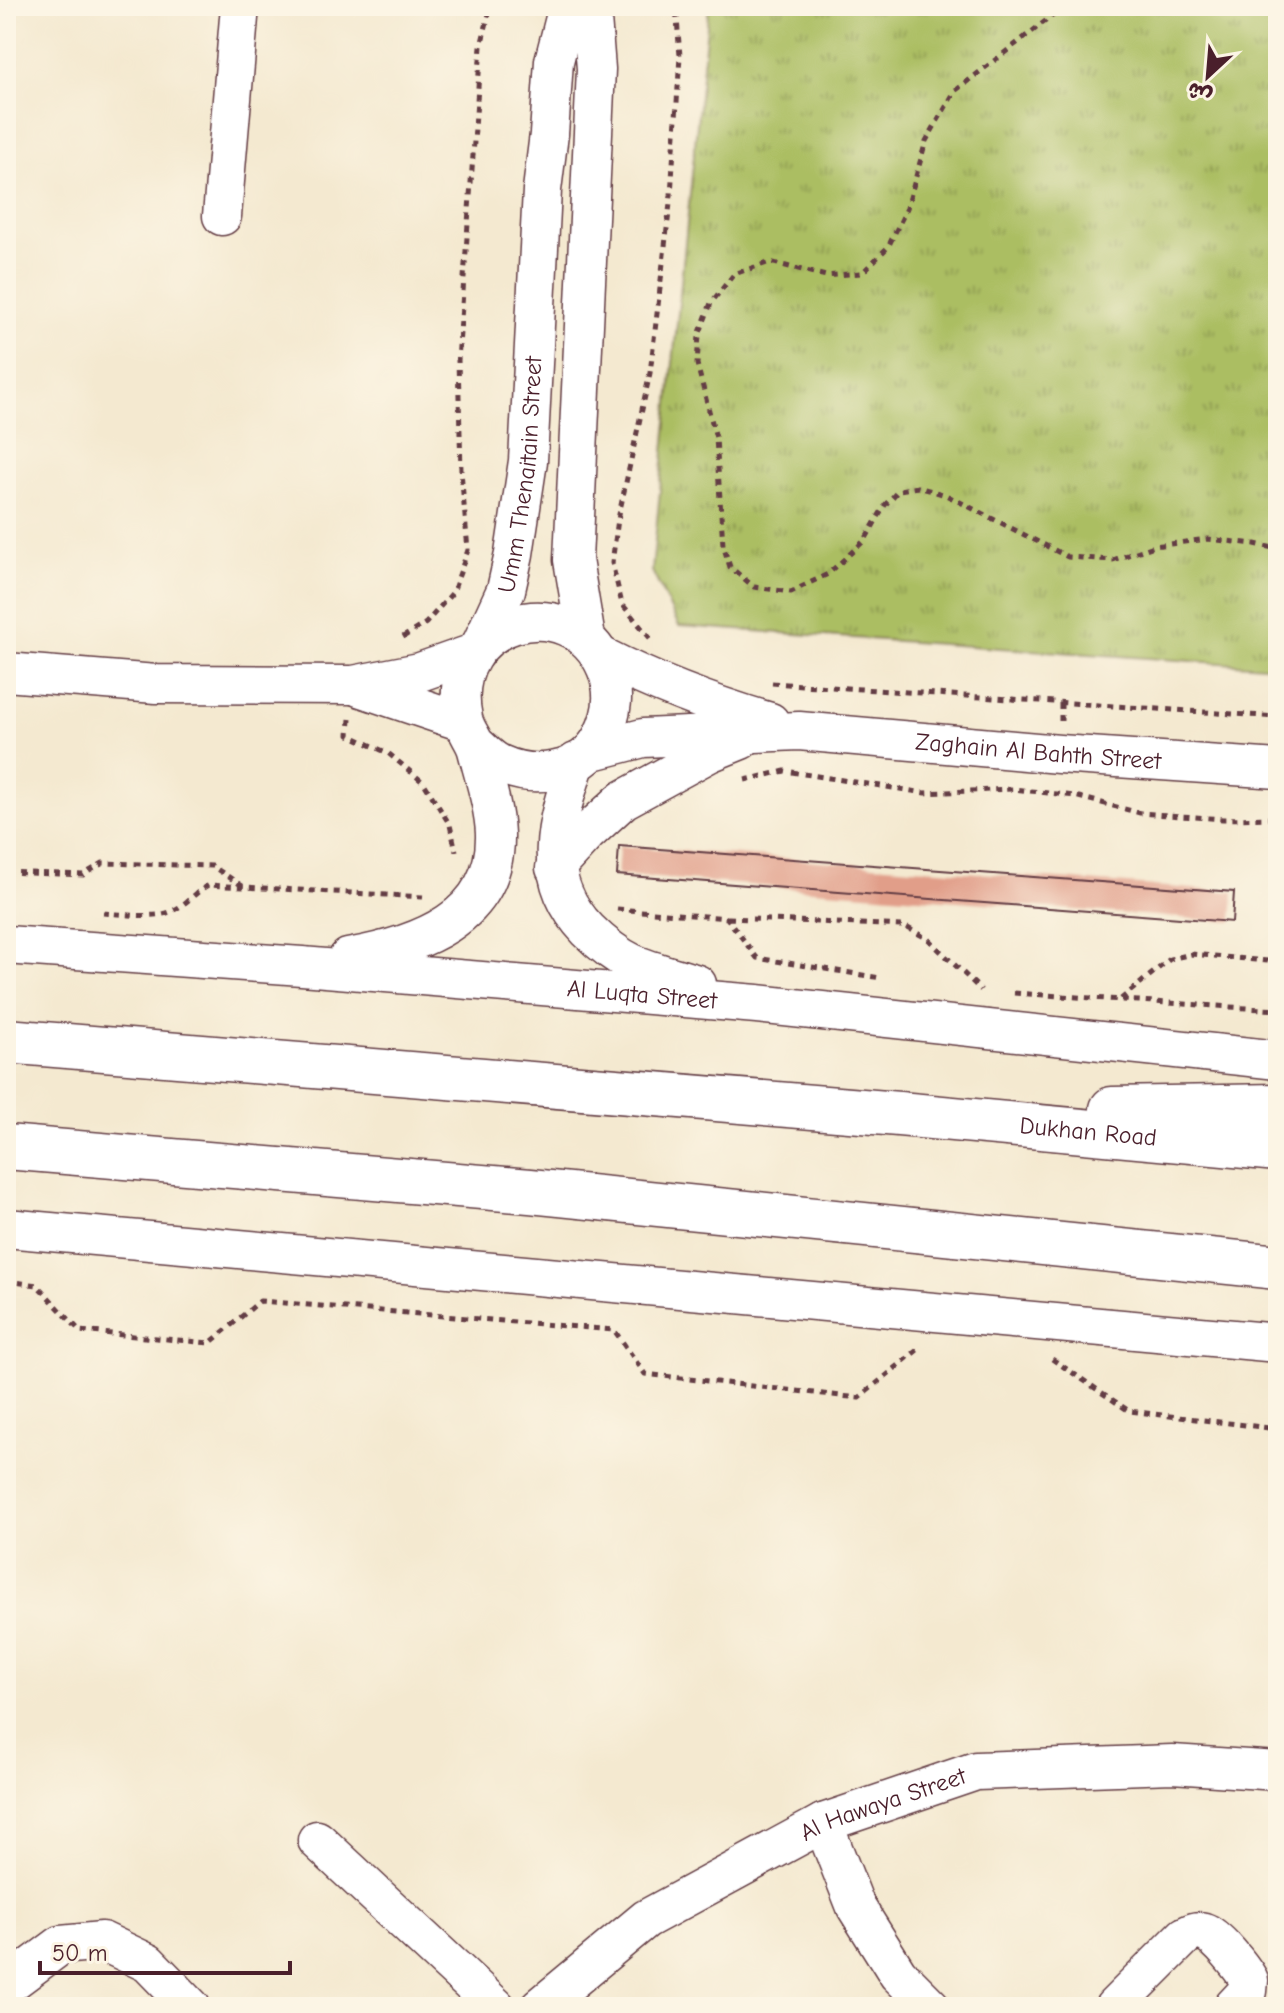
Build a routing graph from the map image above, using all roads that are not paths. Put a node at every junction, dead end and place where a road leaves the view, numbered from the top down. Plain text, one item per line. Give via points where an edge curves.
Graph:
1 (240, 6) edge
2 (568, 6) edge
3 (591, 6) edge
4 (549, 134) junction
5 (592, 140) junction
6 (542, 190) junction
7 (590, 204) junction
8 (222, 216) dead end
9 (584, 300) junction
10 (537, 302) junction
11 (593, 647) junction
12 (477, 648) junction
13 (6, 672) edge
14 (353, 685) junction
15 (781, 731) junction
16 (470, 734) junction
17 (585, 757) junction
18 (1278, 769) edge
19 (555, 868) junction
20 (6, 945) edge
21 (302, 966) junction
22 (757, 1004) junction
23 (6, 1041) edge
24 (1278, 1060) edge
25 (1278, 1106) edge
26 (899, 1114) junction
27 (6, 1147) edge
28 (1278, 1149) edge
29 (6, 1228) edge
30 (1278, 1270) edge
31 (1278, 1343) edge
32 (1278, 1771) edge
33 (823, 1823) junction
34 (317, 1840) dead end
35 (6, 1986) edge
36 (191, 2007) edge
37 (496, 2007) edge
38 (540, 2007) edge
39 (931, 2007) edge
40 (1114, 2007) edge
41 (1233, 2007) edge

1 - 8 street
2 - 4 street, Umm Thenaitain Street via 554,61
3 - 5 street, Umm Thenaitain Street via 596,69
4 - 5 street via 565,146
4 - 6 street, Umm Thenaitain Street
5 - 7 street, Umm Thenaitain Street
6 - 7 street via 557,178 576,180
6 - 10 street, Umm Thenaitain Street
7 - 9 street, Umm Thenaitain Street
9 - 10 street via 560,291
9 - 11 street, Umm Thenaitain Street via 573,560
10 - 12 street, Umm Thenaitain Street via 528,461 514,554 506,590
11 - 12 street via 561,624 533,620 505,627
11 - 15 street, Zaghain Al Bahth Street via 652,682
11 - 17 street via 611,679 613,704 606,728
12 - 14 street via 420,672
12 - 16 street via 462,676 459,699
13 - 14 street via 156,684
14 - 16 street
15 - 17 street, Zaghain Al Bahth Street via 643,738
15 - 18 street, Zaghain Al Bahth Street
15 - 19 street via 709,753 623,800
16 - 17 street via 497,763 523,773 551,772
16 - 21 street via 495,832 486,880 474,900 448,925 420,940 385,952
17 - 19 street via 562,807
19 - 22 street via 568,905 602,945 632,962
20 - 21 street, Al Luqta Street
21 - 22 street, Al Luqta Street
22 - 24 street, Al Luqta Street
23 - 26 main road
25 - 26 main road
26 - 28 main road, Dukhan Road
27 - 30 main road via 530,1191
29 - 31 street
32 - 33 street, Al Hawaya Street via 1172,1764 976,1771
33 - 38 street, Al Hawaya Street via 646,1919
33 - 39 street via 856,1907 898,1974
34 - 37 street
35 - 36 street via 61,1945 102,1941 148,1963
40 - 41 street via 1185,1936 1205,1932 1249,1980 1248,1991

